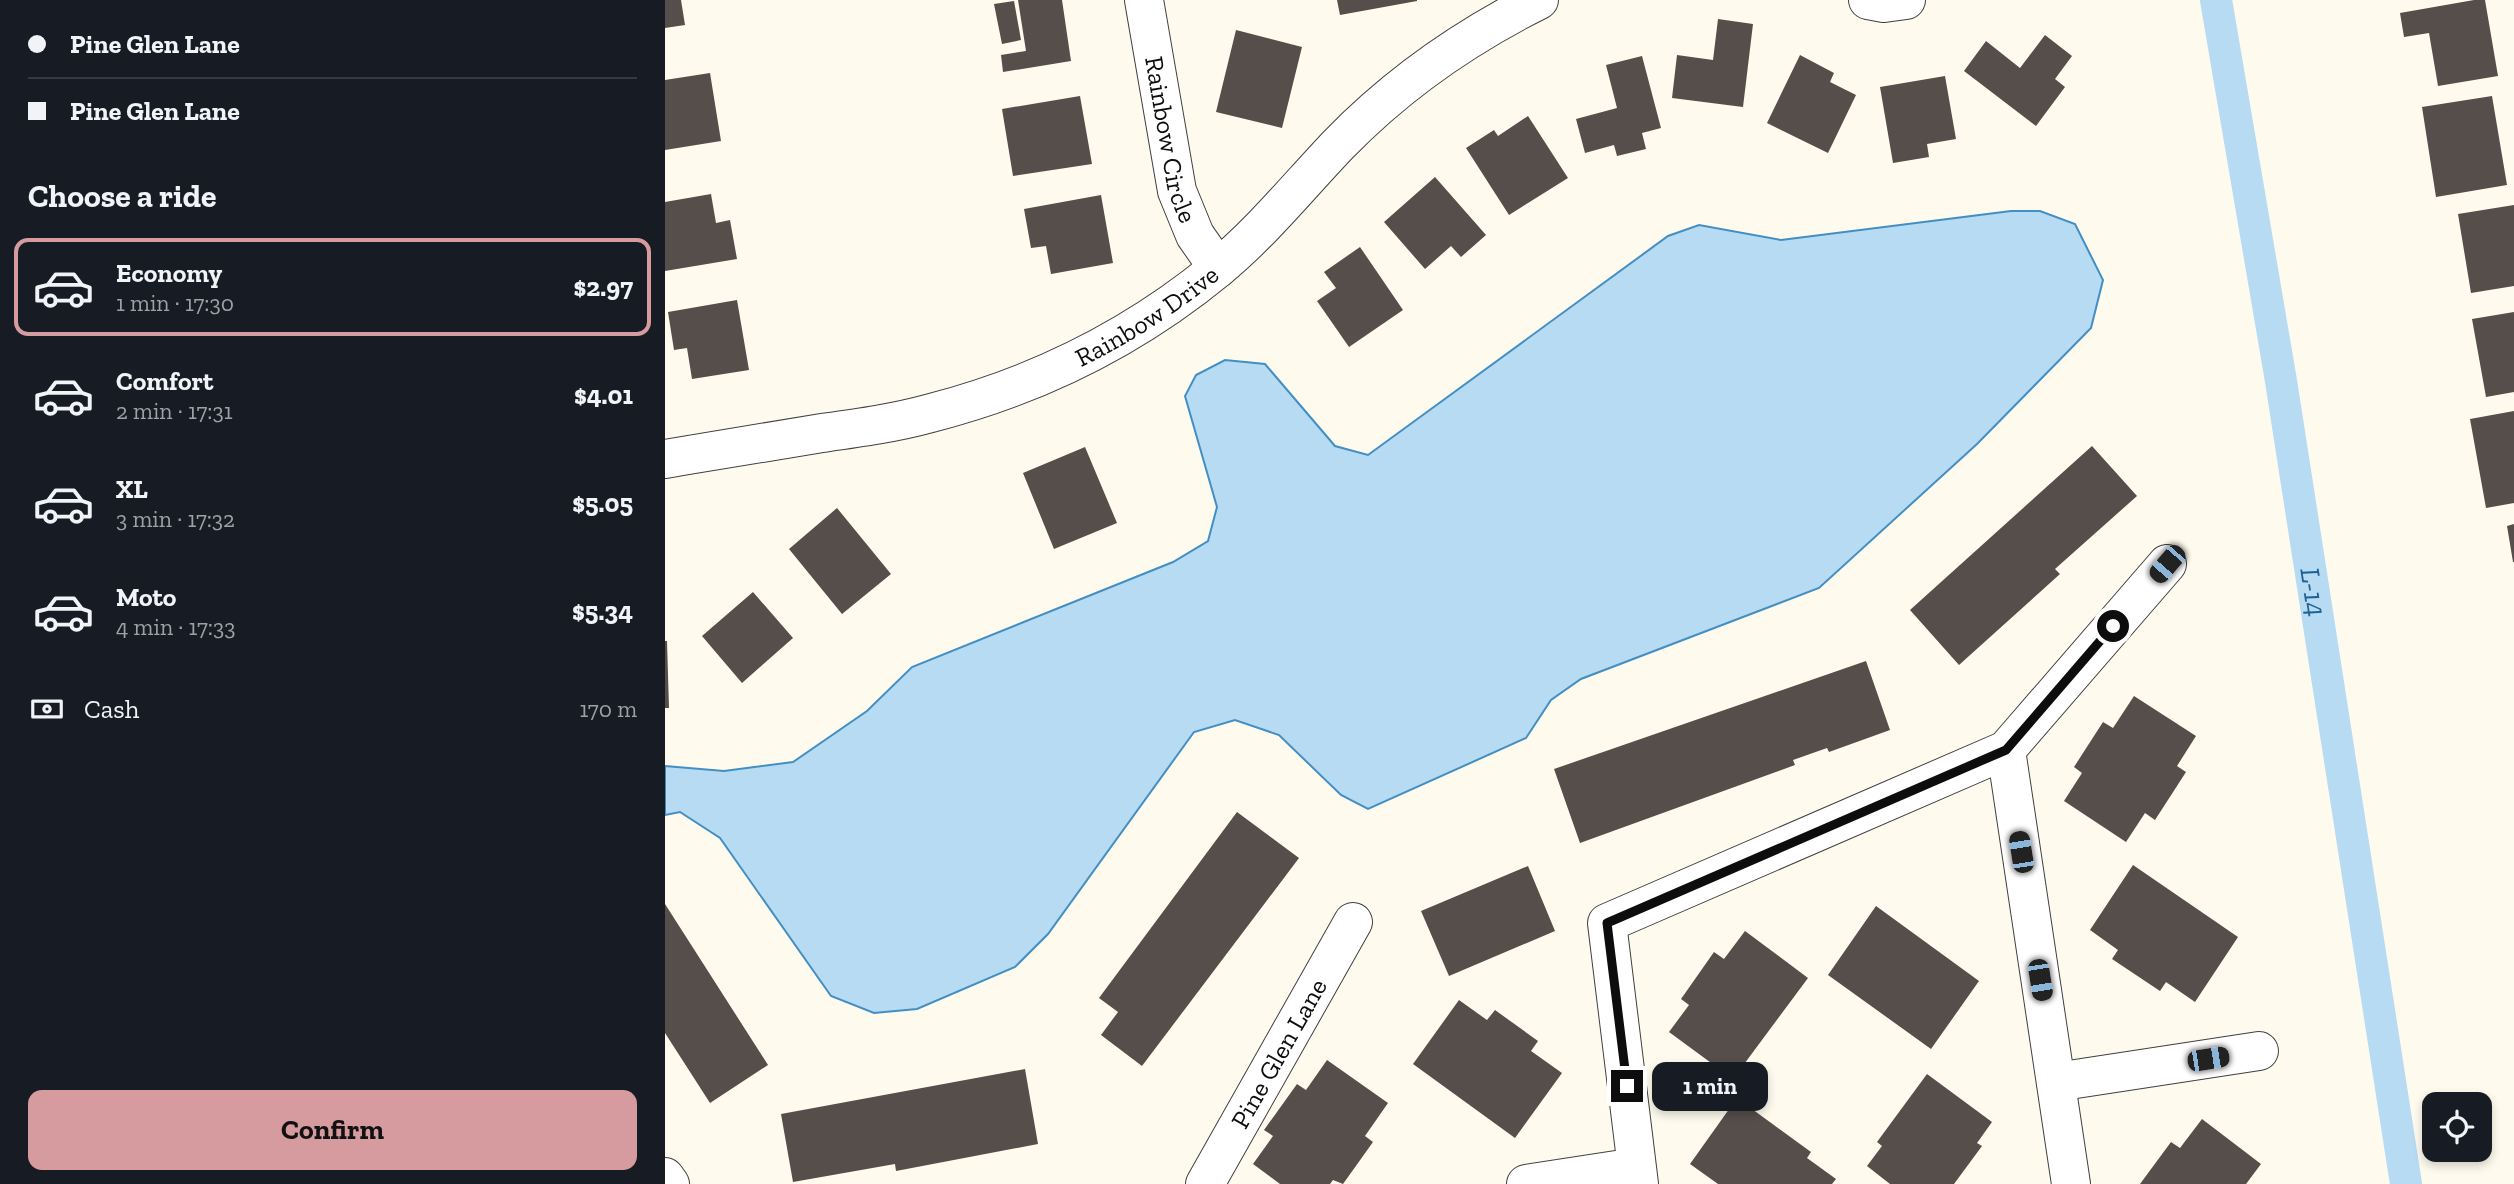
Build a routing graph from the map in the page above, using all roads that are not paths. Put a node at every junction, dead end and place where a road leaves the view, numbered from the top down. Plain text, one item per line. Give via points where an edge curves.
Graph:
1 (1144, 0) edge
2 (1539, 0) edge
3 (1868, 0) edge
4 (1906, 0) edge
5 (1502, 9) edge
6 (1218, 268) junction
7 (665, 459) edge
8 (2167, 564) dead end
9 (2006, 750) junction
10 (1353, 922) dead end
11 (2259, 1051) dead end
12 (2056, 1082) junction
13 (1638, 1176) edge
14 (665, 1177) edge
15 (670, 1184) edge
16 (1205, 1184) edge
17 (1526, 1184) edge
18 (2071, 1184) edge

1 - 6 street, Rainbow Circle via 1177,191 1195,235
2 - 5 street, Rainbow Drive
3 - 4 street via 1884,4
5 - 6 street, Rainbow Drive via 1398,89
6 - 7 street, Rainbow Drive via 1104,347 1007,390 930,414
8 - 9 street
9 - 12 street
9 - 13 street via 1607,923
10 - 16 street, Pine Glen Lane
11 - 12 street
12 - 18 street
13 - 17 street
14 - 15 street

